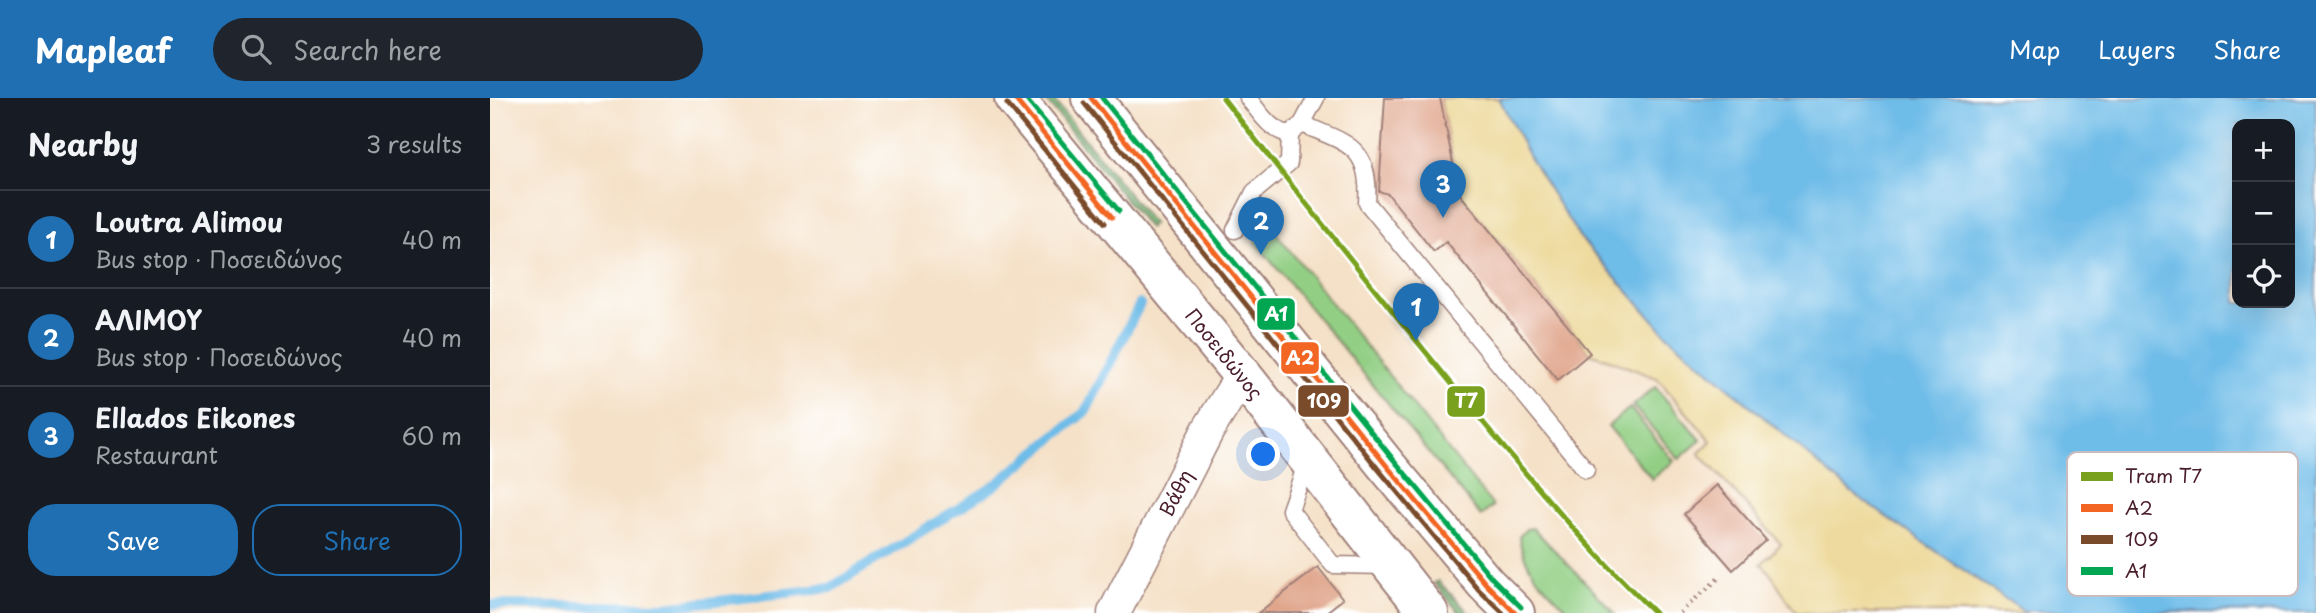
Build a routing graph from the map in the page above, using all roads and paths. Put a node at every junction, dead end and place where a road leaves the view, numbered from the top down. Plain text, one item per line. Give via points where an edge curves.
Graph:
1 (1014, 98) edge
2 (1091, 98) edge
3 (1248, 98) edge
4 (1316, 98) edge
5 (1296, 129) junction
6 (1235, 230) dead end
7 (1241, 375) junction
8 (1586, 470) dead end
9 (1720, 576) dead end
10 (1114, 613) edge
11 (1429, 613) edge
12 (1515, 613) edge
13 (1680, 613) edge

1 - 7 highway, Ποσειδώνος
2 - 12 highway via 1386,465
3 - 5 lane via 1279,133
4 - 5 lane
5 - 6 lane via 1289,163 1254,192
5 - 8 lane via 1354,148 1369,178 1367,203
7 - 10 street, Βάθη
7 - 11 highway, Ποσειδώνος
9 - 13 path

